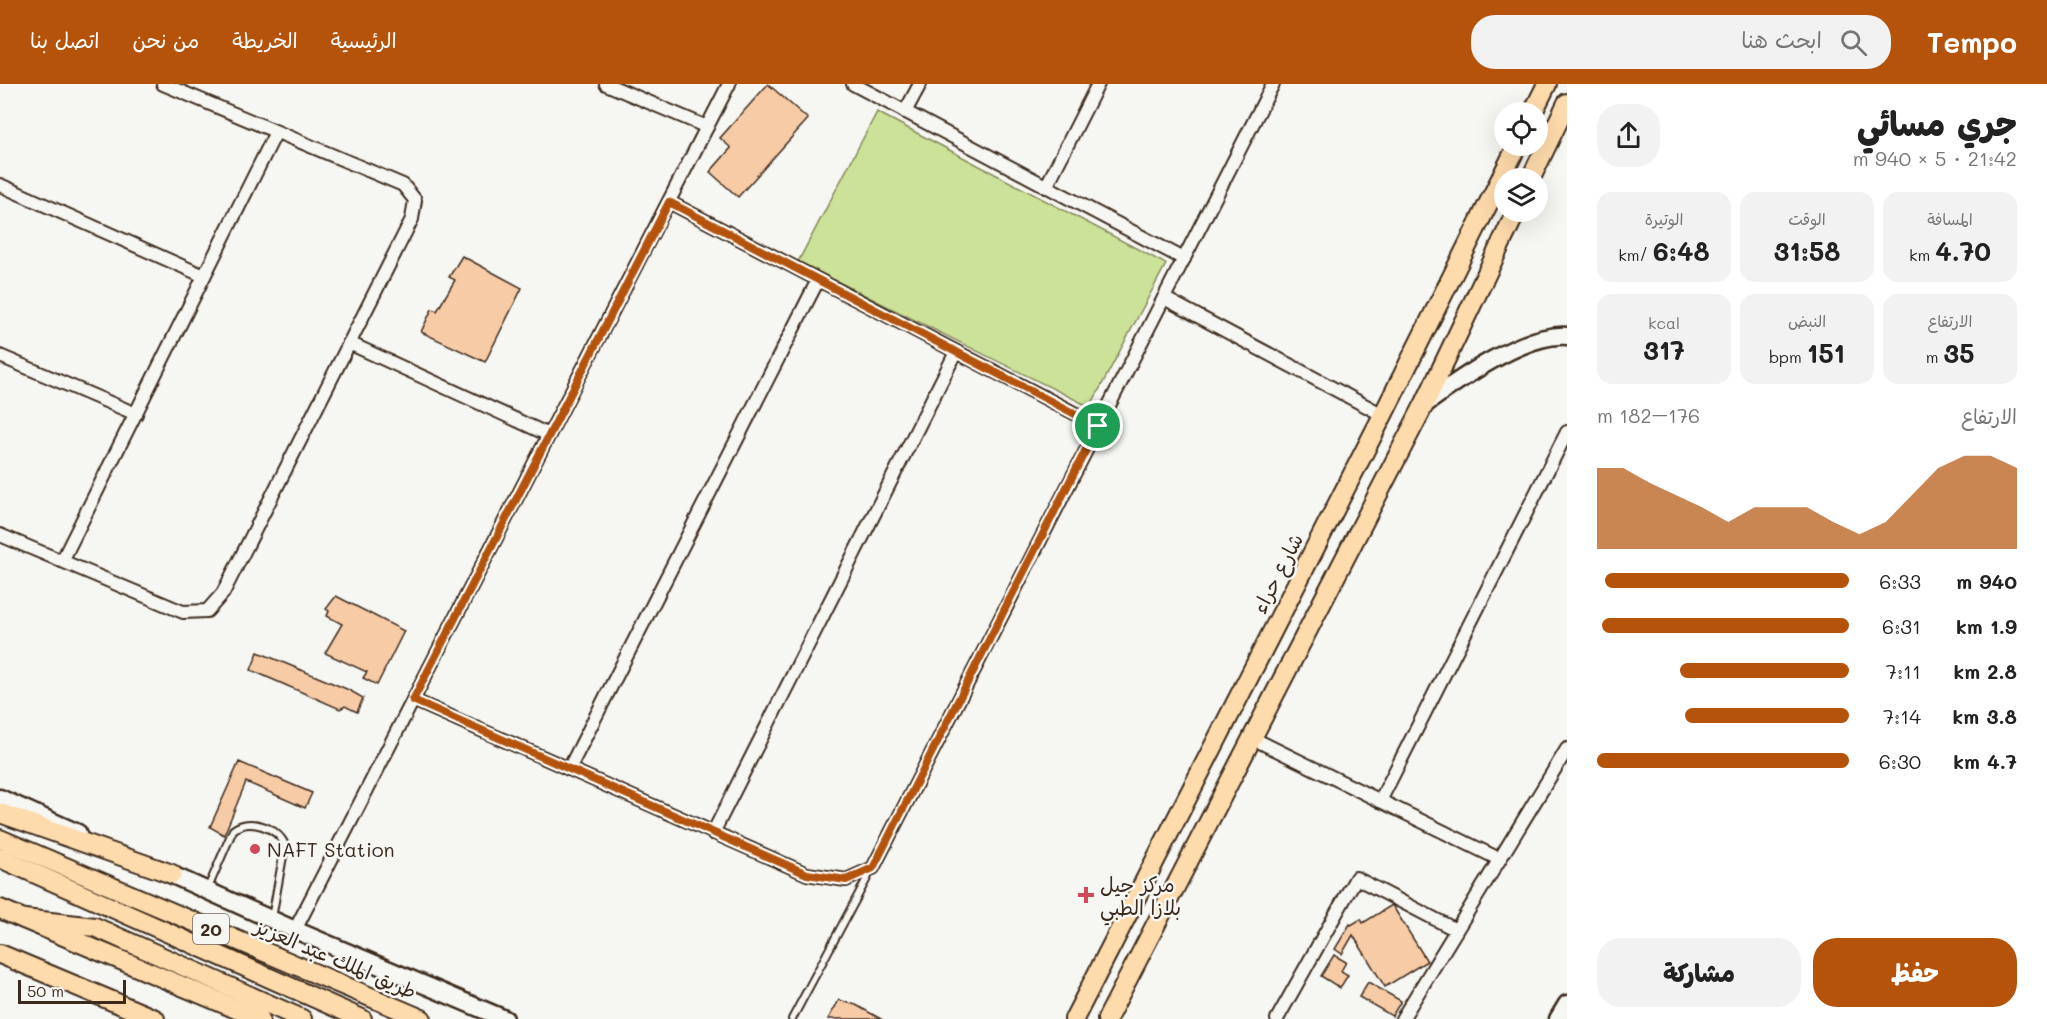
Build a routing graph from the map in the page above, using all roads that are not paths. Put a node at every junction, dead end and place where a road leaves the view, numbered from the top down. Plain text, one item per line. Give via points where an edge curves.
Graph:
1 (163, 84) edge
2 (606, 84) edge
3 (729, 84) edge
4 (853, 84) edge
5 (920, 84) edge
6 (1098, 84) edge
7 (1273, 84) edge
8 (1547, 84) edge
9 (1538, 102) edge
10 (1567, 103) edge
11 (905, 112) junction
12 (707, 127) junction
13 (276, 132) junction
14 (1512, 156) edge
15 (1536, 168) edge
16 (0, 185) edge
17 (1046, 187) junction
18 (669, 202) junction
19 (1511, 222) edge
20 (1184, 259) junction
21 (204, 276) junction
22 (818, 280) junction
23 (1164, 298) junction
24 (1567, 336) edge
25 (349, 343) junction
26 (956, 352) junction
27 (0, 356) edge
28 (1424, 405) junction
29 (136, 414) junction
30 (1383, 415) junction
31 (1098, 426) junction
32 (1567, 432) edge
33 (549, 435) junction
34 (0, 535) edge
35 (1314, 550) junction
36 (62, 561) junction
37 (1343, 562) junction
38 (413, 700) junction
39 (1252, 738) junction
40 (1567, 749) edge
41 (1562, 768) edge
42 (569, 769) junction
43 (0, 798) edge
44 (1380, 801) junction
45 (0, 813) edge
46 (713, 833) junction
47 (0, 839) edge
48 (0, 858) edge
49 (1500, 859) junction
50 (873, 868) junction
51 (172, 874) junction
52 (207, 890) junction
53 (0, 909) edge
54 (272, 918) junction
55 (24, 919) junction
56 (295, 930) junction
57 (1456, 930) junction
58 (0, 954) edge
59 (1567, 1004) edge
60 (155, 1019) edge
61 (260, 1019) edge
62 (302, 1019) edge
63 (362, 1019) edge
64 (422, 1019) edge
65 (505, 1019) edge
66 (792, 1019) edge
67 (1074, 1019) edge
68 (1107, 1019) edge
69 (1277, 1019) edge
70 (1402, 1019) edge
71 (1558, 1019) edge

1 - 13 street
2 - 12 street
3 - 12 street
4 - 11 street
5 - 11 street
6 - 17 street
7 - 20 street
8 - 9 main road
10 - 15 main road
11 - 17 street
12 - 18 street
13 - 21 street
13 - 25 street via 403,185 416,200 412,219
14 - 30 main road, شارع حراء
16 - 21 street
17 - 20 street
18 - 22 street
18 - 33 street
19 - 28 main road
20 - 23 street
21 - 29 street
22 - 26 street
22 - 42 street
23 - 30 street
23 - 31 street
24 - 28 main road via 1526,343 1464,375
25 - 33 street
25 - 36 street via 223,592 207,611 183,612
26 - 31 street
26 - 46 street
27 - 29 street
28 - 37 main road
29 - 36 street
30 - 35 main road, شارع حراء
31 - 50 street
32 - 44 street
33 - 38 street
34 - 36 street
35 - 37 main road
35 - 67 main road, شارع حراء
37 - 39 main road
38 - 42 street
38 - 56 street
39 - 44 street
39 - 68 main road
40 - 41 street
41 - 49 street
42 - 46 street
43 - 51 main road
44 - 49 street
45 - 51 main road
46 - 50 street via 807,874 846,880
47 - 64 main road, طريق الملك عبد العزيز / 20
48 - 63 main road
49 - 57 street
50 - 66 lane
51 - 52 main road
52 - 54 main road
52 - 54 lane via 233,830 248,823 273,831 285,845
53 - 55 main road
54 - 56 main road
55 - 61 main road
55 - 62 main road via 95,927
56 - 65 main road
57 - 69 street via 1356,878
57 - 70 street
58 - 60 main road
59 - 71 main road

